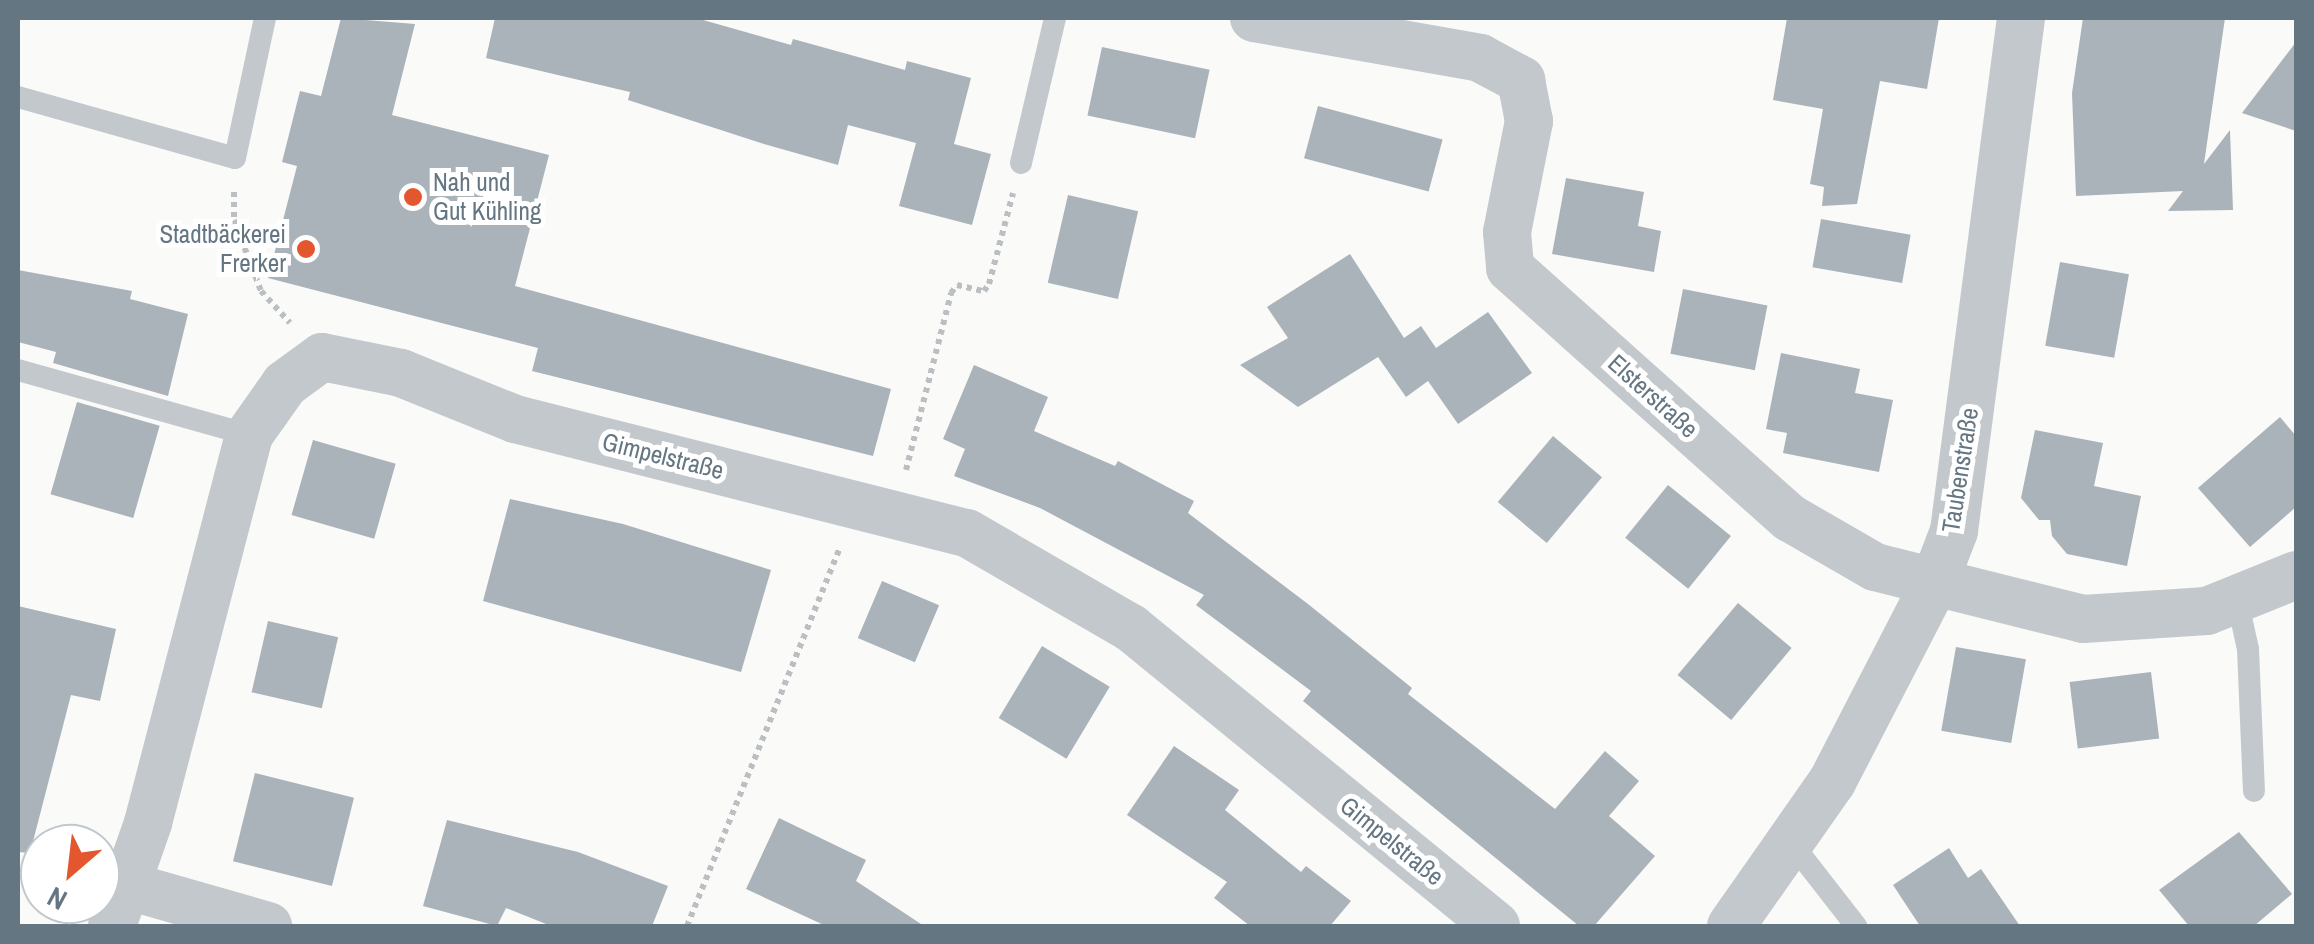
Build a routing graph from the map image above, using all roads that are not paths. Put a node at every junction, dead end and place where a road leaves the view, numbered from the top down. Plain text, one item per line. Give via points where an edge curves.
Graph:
1 (265, 18) edge
2 (1056, 18) edge
3 (1254, 18) edge
4 (2021, 18) edge
5 (18, 97) edge
6 (1021, 163) road end
7 (18, 370) edge
8 (249, 435) junction
9 (2296, 575) edge
10 (1932, 586) junction
11 (2237, 599) junction
12 (2254, 791) dead end
13 (1793, 845) junction
14 (120, 903) edge
15 (120, 906) edge
16 (268, 926) edge
17 (1496, 926) edge
18 (1731, 926) edge
19 (1856, 926) edge

1 - 5 lane via 235,158
2 - 6 lane
3 - 10 street, Elsterstraße via 1480,58 1521,80 1529,121 1507,232 1510,268 1790,518 1876,567
4 - 10 street, Taubenstraße via 1954,530
7 - 8 lane
8 - 14 street via 148,823
8 - 17 street, Gimpelstraße via 285,384 322,357 401,373 514,419 966,533 1131,628
9 - 11 street, Elsterstraße
10 - 11 street, Elsterstraße via 2084,618 2207,612
10 - 13 street, Taubenstraße
11 - 12 lane via 2248,649
13 - 18 street, Taubenstraße
13 - 19 lane
15 - 16 street

